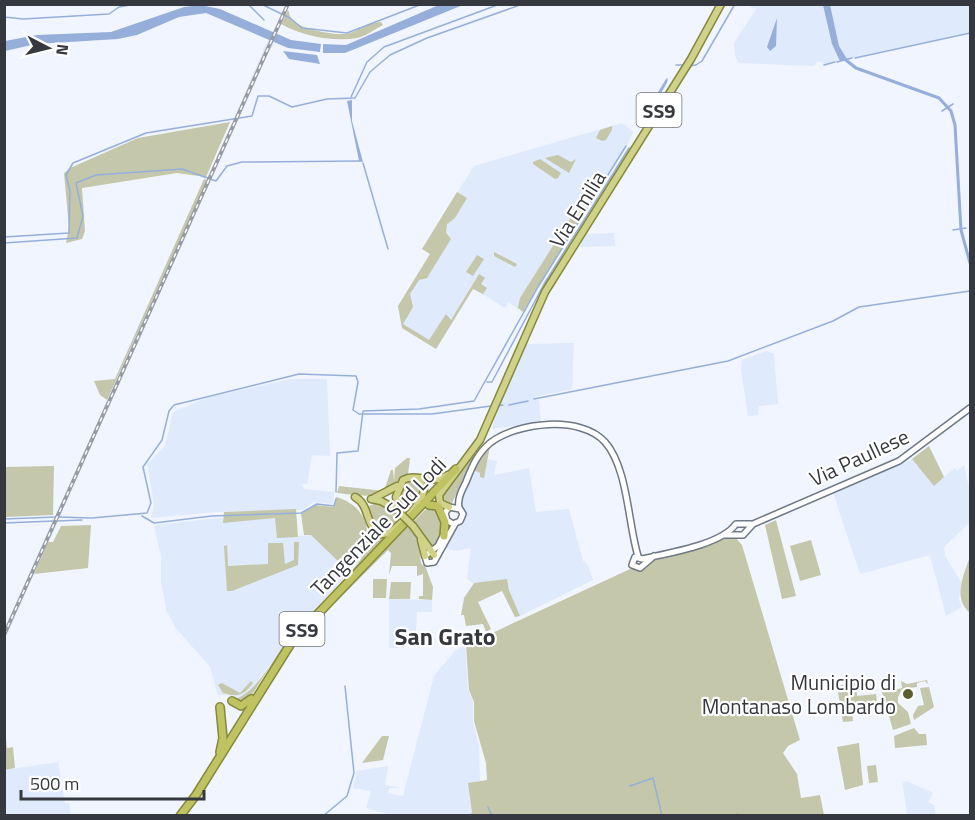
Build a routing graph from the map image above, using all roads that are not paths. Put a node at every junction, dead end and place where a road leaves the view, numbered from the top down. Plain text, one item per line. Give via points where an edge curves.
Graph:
1 (722, 4) edge
2 (970, 408) edge
3 (455, 472) junction
4 (415, 477) junction
5 (399, 484) junction
6 (464, 486) junction
7 (355, 497) dead end
8 (369, 498) dead end
9 (429, 505) junction
10 (365, 506) junction
11 (459, 508) junction
12 (448, 512) junction
13 (417, 513) junction
14 (402, 514) junction
15 (455, 524) junction
16 (746, 527) junction
17 (392, 531) junction
18 (734, 532) junction
19 (380, 534) junction
20 (444, 536) junction
21 (370, 539) dead end
22 (431, 553) junction
23 (350, 578) junction
24 (279, 660) junction
25 (232, 701) dead end
26 (220, 707) dead end
27 (203, 785) junction
28 (182, 816) edge

1 - 3 main road, Via Emilia / SS9 via 545,292 480,440
2 - 16 main road, Via Paullese via 899,461
3 - 4 main road via 439,480
3 - 12 main road via 438,497
3 - 13 highway, SS9
3 - 23 highway, Tangenziale Sud Lodi / SS9
4 - 5 main road
4 - 17 main road via 423,484 423,496
5 - 14 main road via 396,496
5 - 14 main road via 371,499
6 - 11 main road
6 - 12 main road
6 - 18 main road via 478,455 499,438 550,425 581,426 601,438 614,456 639,559
7 - 10 main road
8 - 10 main road
9 - 12 highway via 438,505
9 - 13 highway
9 - 20 highway via 438,506 442,512
10 - 19 main road via 372,528
11 - 12 main road
11 - 15 main road via 462,517
12 - 15 main road
12 - 20 main road
13 - 28 highway, SS9 via 294,644
14 - 22 main road, bridge
15 - 22 main road
16 - 18 main road via 738,523
16 - 18 main road via 743,536
17 - 19 main road
17 - 23 highway
19 - 21 main road
20 - 22 main road
23 - 24 highway, Tangenziale Sud Lodi / SS9
24 - 25 highway via 248,703 239,706
24 - 27 highway, Tangenziale Sud Lodi / SS9
26 - 27 highway via 222,744
27 - 28 highway, Tangenziale Sud Lodi / SS9

